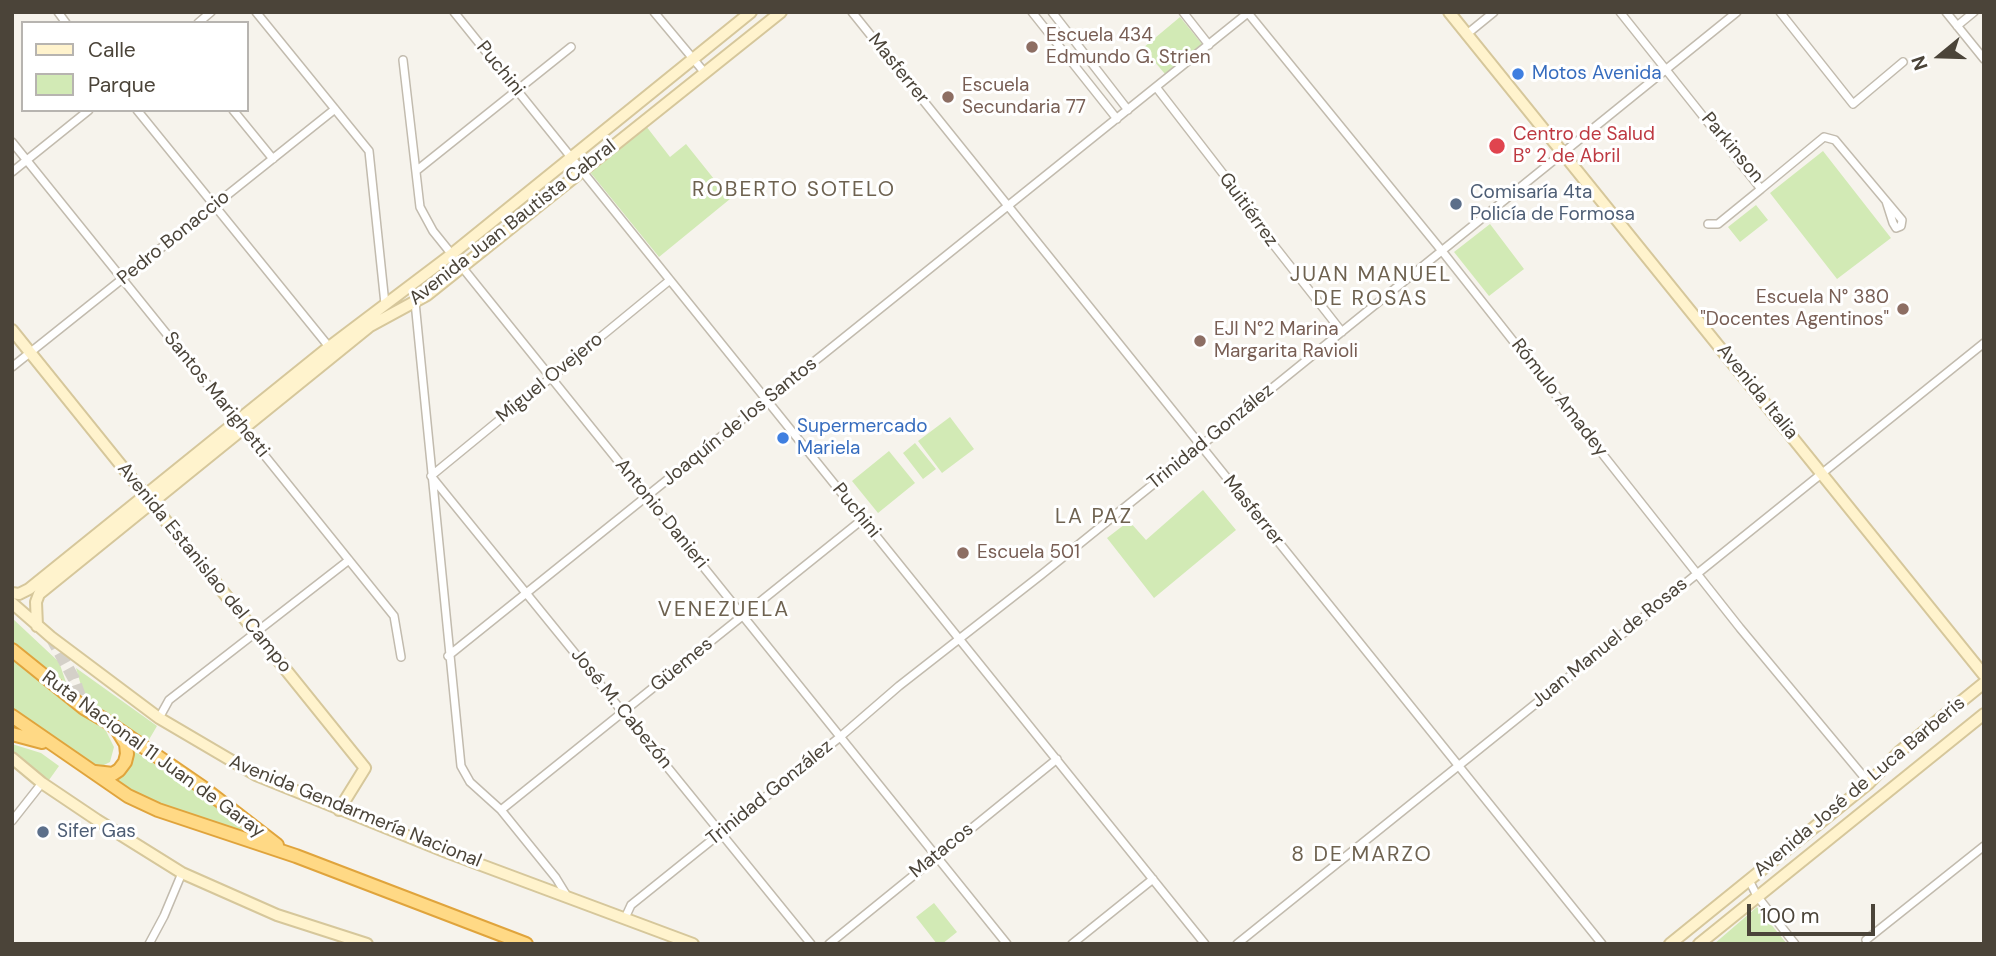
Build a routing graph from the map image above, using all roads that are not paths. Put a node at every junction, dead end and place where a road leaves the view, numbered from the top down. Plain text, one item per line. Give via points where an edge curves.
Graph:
1 (256, 12) edge
2 (654, 12) edge
3 (751, 12) edge
4 (781, 12) edge
5 (852, 12) edge
6 (1032, 12) edge
7 (1052, 12) edge
8 (1449, 12) edge
9 (1494, 12) edge
10 (1620, 12) edge
11 (1737, 12) edge
12 (1780, 12) edge
13 (1946, 12) edge
14 (1974, 12) edge
15 (455, 13) edge
16 (1186, 13) edge
17 (1248, 13) edge
18 (1957, 26) junction
19 (1467, 34) junction
20 (1209, 45) junction
21 (571, 47) dead end
22 (1984, 58) edge
23 (693, 59) junction
24 (402, 60) dead end
25 (1903, 62) dead end
26 (1667, 68) junction
27 (705, 73) junction
28 (1156, 87) junction
29 (516, 89) junction
30 (335, 110) junction
31 (1128, 110) junction
32 (87, 112) edge
33 (139, 112) edge
34 (235, 112) edge
35 (1117, 118) junction
36 (12, 142) edge
37 (1563, 152) junction
38 (571, 157) junction
39 (273, 159) junction
40 (27, 160) junction
41 (582, 170) junction
42 (416, 171) junction
43 (12, 172) edge
44 (1761, 189) junction
45 (1886, 201) dead end
46 (214, 206) junction
47 (1008, 206) junction
48 (1708, 225) dead end
49 (1442, 251) junction
50 (452, 254) junction
51 (462, 267) junction
52 (123, 279) junction
53 (670, 280) junction
54 (415, 302) junction
55 (385, 304) junction
56 (12, 330) edge
57 (1342, 332) junction
58 (1984, 343) edge
59 (332, 351) junction
60 (30, 353) junction
61 (12, 368) edge
62 (551, 378) junction
63 (767, 400) junction
64 (240, 424) junction
65 (1200, 446) junction
66 (1822, 473) junction
67 (431, 476) junction
68 (647, 496) junction
69 (148, 499) junction
70 (863, 519) junction
71 (349, 559) junction
72 (1698, 573) junction
73 (12, 593) edge
74 (527, 593) junction
75 (12, 603) edge
76 (743, 616) junction
77 (37, 626) junction
78 (255, 633) junction
79 (959, 639) junction
80 (12, 650) edge
81 (448, 656) junction
82 (401, 657) dead end
83 (1984, 675) edge
84 (1984, 683) edge
85 (623, 712) junction
86 (1984, 714) edge
87 (12, 716) edge
88 (159, 718) junction
89 (116, 727) junction
90 (12, 734) edge
91 (840, 737) junction
92 (52, 745) junction
93 (12, 758) edge
94 (1056, 760) junction
95 (1458, 766) junction
96 (91, 771) junction
97 (42, 783) junction
98 (1869, 783) junction
99 (340, 810) junction
100 (501, 810) junction
101 (12, 821) edge
102 (720, 834) junction
103 (1984, 846) edge
104 (296, 856) junction
105 (936, 856) junction
106 (182, 873) junction
107 (1153, 879) junction
108 (1749, 880) junction
109 (567, 896) junction
110 (1758, 896) junction
111 (625, 918) junction
112 (338, 939) edge
113 (1866, 940) dead end
114 (149, 944) edge
115 (366, 944) edge
116 (526, 944) edge
117 (693, 944) edge
118 (811, 944) edge
119 (829, 944) edge
120 (1007, 944) edge
121 (1072, 944) edge
122 (1205, 944) edge
123 (1237, 944) edge
124 (1602, 944) edge
125 (1670, 944) edge
126 (1699, 944) edge
127 (1796, 944) edge

1 - 30 street
2 - 23 street
3 - 23 main road, Avenida Juan Bautista Cabral
4 - 27 main road, Avenida Juan Bautista Cabral
5 - 47 street, Masferrer
6 - 35 street
7 - 31 street
8 - 19 main road, Avenida Italia
9 - 19 street
10 - 26 street, Parkinson
11 - 26 street, Trinidad González
12 - 25 street via 1853,104
13 - 18 street
14 - 18 street
15 - 29 street, Puchini
16 - 20 street
17 - 20 street, Joaquín de los Santos
17 - 49 street, Rómulo Amadey
18 - 22 street
19 - 37 main road, Avenida Italia
20 - 28 street, Joaquín de los Santos
21 - 29 street
23 - 27 street
23 - 38 main road, Avenida Juan Bautista Cabral
24 - 42 street, Antonio Danieri
26 - 37 street, Trinidad González
26 - 44 street, Parkinson
27 - 41 main road, Avenida Juan Bautista Cabral
28 - 31 street, Joaquín de los Santos
28 - 57 street, Guitiérrez
29 - 38 street, Puchini
29 - 42 street
30 - 39 street, Pedro Bonaccio
30 - 55 street via 369,151
31 - 35 street, Joaquín de los Santos
32 - 40 street
33 - 46 street
34 - 39 street
35 - 47 street, Joaquín de los Santos
36 - 40 street, Santos Marighetti
37 - 49 street, Trinidad González
37 - 66 main road, Avenida Italia
38 - 41 street, Puchini
38 - 50 main road, Avenida Juan Bautista Cabral
39 - 46 street, Pedro Bonaccio
40 - 43 street
40 - 52 street, Santos Marighetti
41 - 51 main road, Avenida Juan Bautista Cabral
41 - 53 street, Puchini
42 - 50 street, Antonio Danieri via 420,207
44 - 45 street, Parkinson via 1824,137 1835,140
44 - 48 street via 1718,224
46 - 52 street, Pedro Bonaccio
46 - 59 street
47 - 63 street, Joaquín de los Santos
47 - 65 street, Masferrer
49 - 57 street, Trinidad González
49 - 72 street, Rómulo Amadey
50 - 51 street, Antonio Danieri
50 - 55 main road, Avenida Juan Bautista Cabral
51 - 54 main road, Avenida Juan Bautista Cabral
51 - 62 street, Antonio Danieri
52 - 60 street, Pedro Bonaccio
52 - 64 street, Santos Marighetti
53 - 62 street, Miguel Ovejero
53 - 63 street, Puchini
54 - 59 main road, Avenida Juan Bautista Cabral
54 - 67 street
55 - 59 main road, Avenida Juan Bautista Cabral
56 - 60 main road, Avenida Estanislao del Campo
57 - 65 street, Trinidad González
58 - 66 street, Juan Manuel de Rosas
59 - 64 main road, Avenida Juan Bautista Cabral
60 - 61 street, Pedro Bonaccio
60 - 69 main road, Avenida Estanislao del Campo
62 - 67 street, Miguel Ovejero
62 - 68 street, Antonio Danieri
63 - 68 street, Joaquín de los Santos
63 - 70 street, Puchini
64 - 69 main road, Avenida Juan Bautista Cabral
64 - 71 street, Santos Marighetti
65 - 79 street, Trinidad González
65 - 95 street, Masferrer
66 - 72 street, Juan Manuel de Rosas
66 - 83 main road, Avenida Italia
67 - 74 street, José M. Cabezón
67 - 81 street
68 - 74 street, Joaquín de los Santos
68 - 76 street, Antonio Danieri
69 - 73 main road, Avenida Juan Bautista Cabral via 29,589
69 - 77 main road, Avenida Juan Bautista Cabral via 39,594
69 - 78 main road, Avenida Estanislao del Campo
70 - 76 street, Güemes
70 - 79 street, Puchini
71 - 78 street
71 - 82 street, Santos Marighetti via 394,616
72 - 95 street, Juan Manuel de Rosas
72 - 98 street, Rómulo Amadey
74 - 81 street, Joaquín de los Santos
74 - 85 street, José M. Cabezón
75 - 77 main road, Avenida Gendarmería Nacional
76 - 85 street, Güemes
76 - 91 street, Antonio Danieri
77 - 88 main road, Avenida Gendarmería Nacional
78 - 88 street via 169,700
78 - 99 main road, Avenida Estanislao del Campo via 365,768
79 - 91 street, Trinidad González
79 - 94 street, Puchini
80 - 89 highway, Ruta Nacional 11 Juan de Garay via 54,686
81 - 100 street via 461,766 470,782
84 - 98 main road, Avenida José de Luca Barberis via 1899,752
85 - 100 street, Güemes
85 - 102 street, José M. Cabezón
86 - 110 main road, Avenida José de Luca Barberis
87 - 92 highway, Ruta Nacional 11 Juan de Garay
88 - 99 main road, Avenida Gendarmería Nacional via 256,775
89 - 96 highway via 126,744 125,762 113,774
89 - 104 highway, Ruta Nacional 11 Juan de Garay
90 - 92 highway
91 - 102 street, Trinidad González
91 - 105 street, Antonio Danieri
92 - 96 highway, Ruta Nacional 11 Juan de Garay
93 - 97 main road
94 - 105 street, Matacos
94 - 107 street, Puchini
95 - 123 street, Juan Manuel de Rosas
95 - 124 street, Masferrer
96 - 104 highway, Ruta Nacional 11 Juan de Garay via 158,810
97 - 101 street
97 - 106 main road
98 - 108 main road, Avenida José de Luca Barberis
99 - 109 main road, Avenida Gendarmería Nacional
100 - 109 street
102 - 111 street, Trinidad González via 631,905
102 - 118 street, José M. Cabezón
103 - 113 street
104 - 116 highway, Ruta Nacional 11 Juan de Garay
105 - 119 street, Matacos
105 - 120 street, Antonio Danieri
106 - 112 main road
106 - 114 street
107 - 121 street
107 - 122 street, Puchini
108 - 110 street
108 - 125 main road, Avenida José de Luca Barberis
109 - 111 main road, Avenida Gendarmería Nacional
110 - 126 main road, Avenida José de Luca Barberis
110 - 127 street
111 - 117 main road, Avenida Gendarmería Nacional
112 - 115 main road

